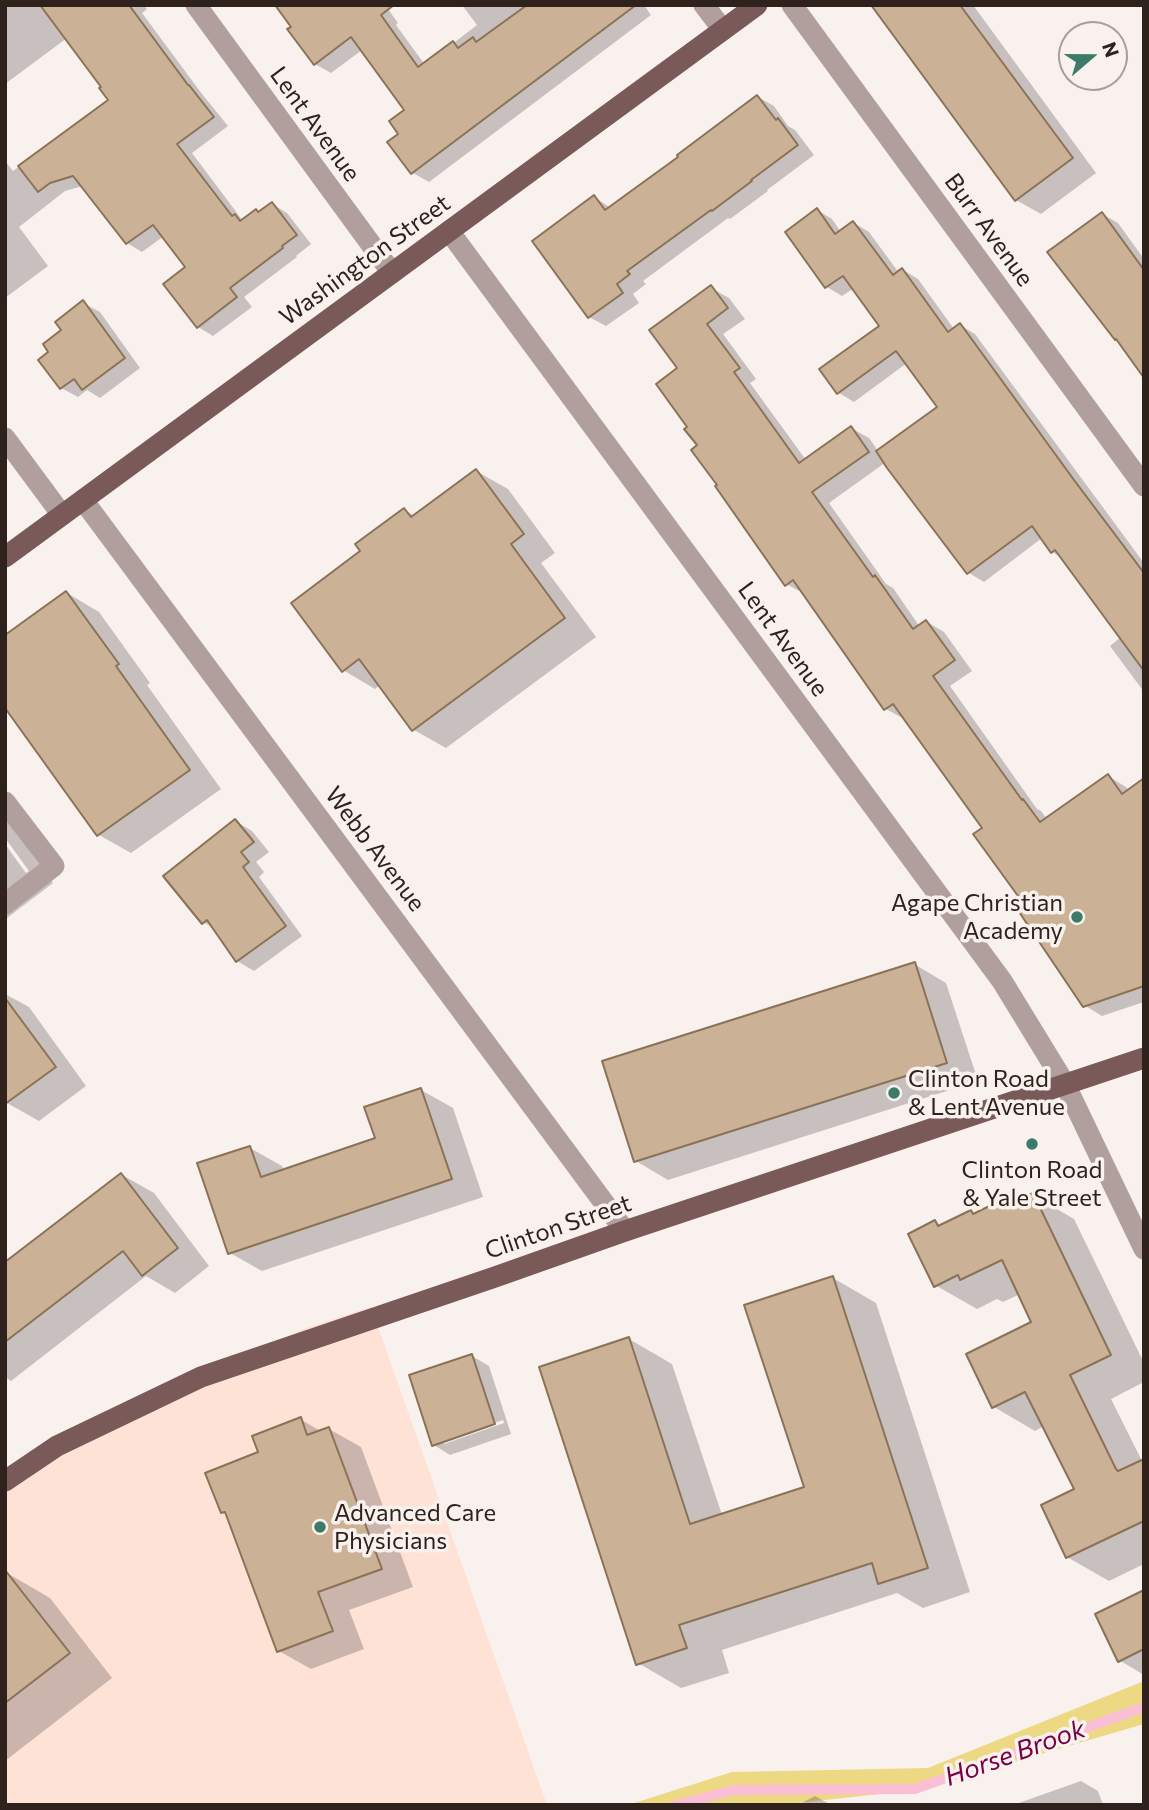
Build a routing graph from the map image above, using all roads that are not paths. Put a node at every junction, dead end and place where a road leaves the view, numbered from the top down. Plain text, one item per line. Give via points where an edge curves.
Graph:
1 (196, 5) edge
2 (704, 5) edge
3 (757, 5) edge
4 (792, 5) edge
5 (723, 30) junction
6 (449, 231) junction
7 (392, 273) junction
8 (5, 438) edge
9 (1144, 486) edge
10 (83, 500) junction
11 (62, 515) junction
12 (5, 557) edge
13 (5, 802) edge
14 (5, 904) edge
15 (1144, 1059) edge
16 (1065, 1084) junction
17 (625, 1231) junction
18 (1144, 1249) edge
19 (5, 1481) edge

1 - 7 street, Lent Avenue
2 - 5 street
3 - 5 main road, Washington Street
4 - 9 street, Burr Avenue
5 - 6 main road, Washington Street
6 - 7 main road, Washington Street
6 - 16 street, Lent Avenue via 1002,981
7 - 10 main road, Washington Street
8 - 11 street
10 - 11 main road, Washington Street
10 - 17 street, Webb Avenue
11 - 12 main road, Washington Street
13 - 14 street via 54,866
15 - 16 main road, Clinton Street
16 - 17 main road, Clinton Street
16 - 18 street, Lent Avenue
17 - 19 main road, Clinton Street via 201,1377 57,1446

